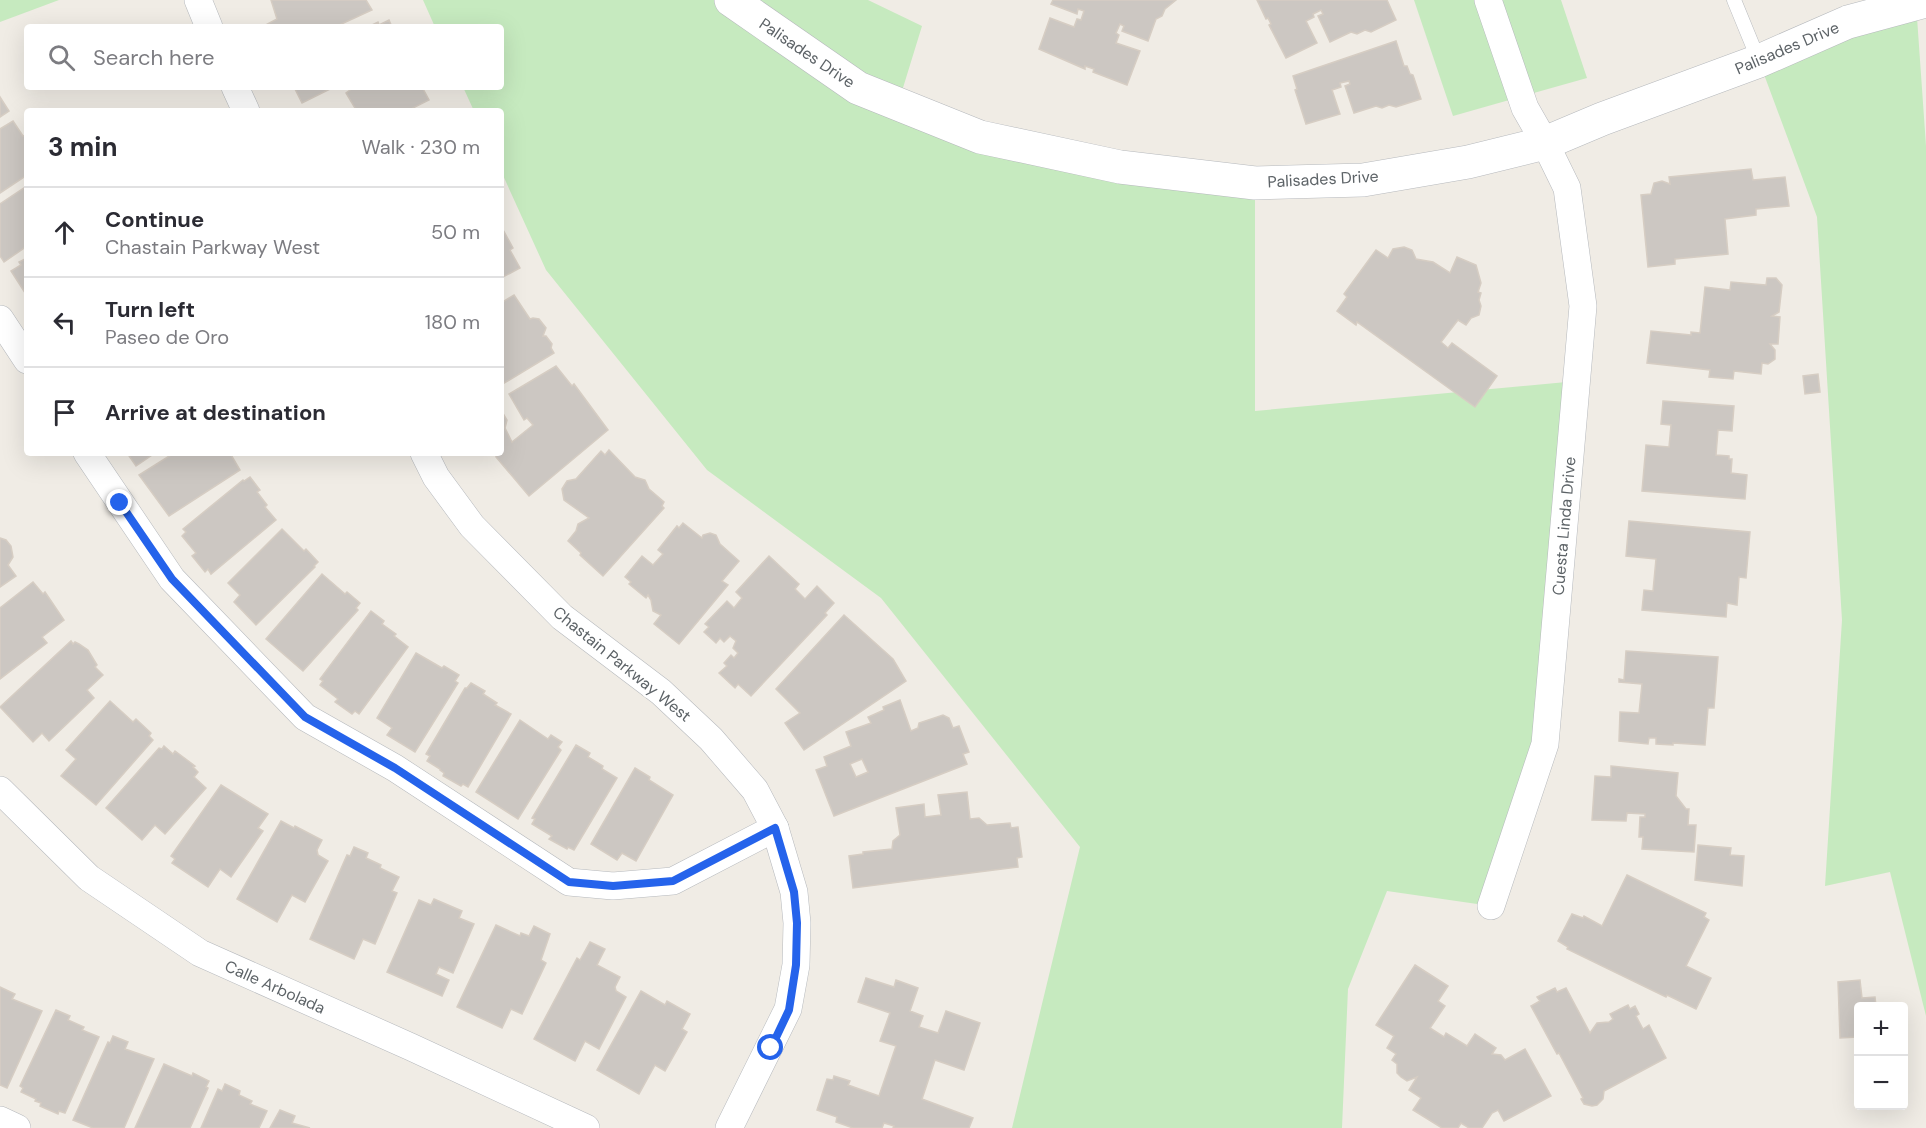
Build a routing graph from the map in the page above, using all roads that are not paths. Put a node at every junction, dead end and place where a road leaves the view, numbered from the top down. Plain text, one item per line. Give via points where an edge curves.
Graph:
1 (198, 0) edge
2 (731, 0) edge
3 (1488, 0) edge
4 (1734, 0) edge
5 (1926, 1) edge
6 (208, 24) edge
7 (1759, 61) junction
8 (236, 90) edge
9 (245, 108) edge
10 (1545, 143) junction
11 (0, 319) edge
12 (24, 355) edge
13 (89, 456) edge
14 (426, 456) edge
15 (0, 789) edge
16 (775, 828) junction
17 (1491, 906) dead end
18 (0, 1120) edge
19 (17, 1128) edge
20 (586, 1128) edge
21 (729, 1128) edge

1 - 6 street
2 - 10 street, Palisades Drive via 858,88 980,137 1120,167 1255,183 1363,180 1468,162
3 - 10 street, Cuesta Linda Drive via 1525,108
4 - 7 lane
5 - 7 street, Palisades Drive via 1848,22
7 - 10 street, Palisades Drive
8 - 9 street
10 - 17 street, Cuesta Linda Drive via 1567,188 1583,306 1545,744
11 - 12 street
13 - 16 street via 172,579 305,717 395,768 569,882 613,886 673,881
14 - 16 street, Chastain Parkway West via 472,526 562,616 661,692 711,739 755,790
15 - 20 street, Calle Arbolada via 89,878 200,953
16 - 21 street, Chastain Parkway West via 794,892 796,965 789,1010
18 - 19 street

